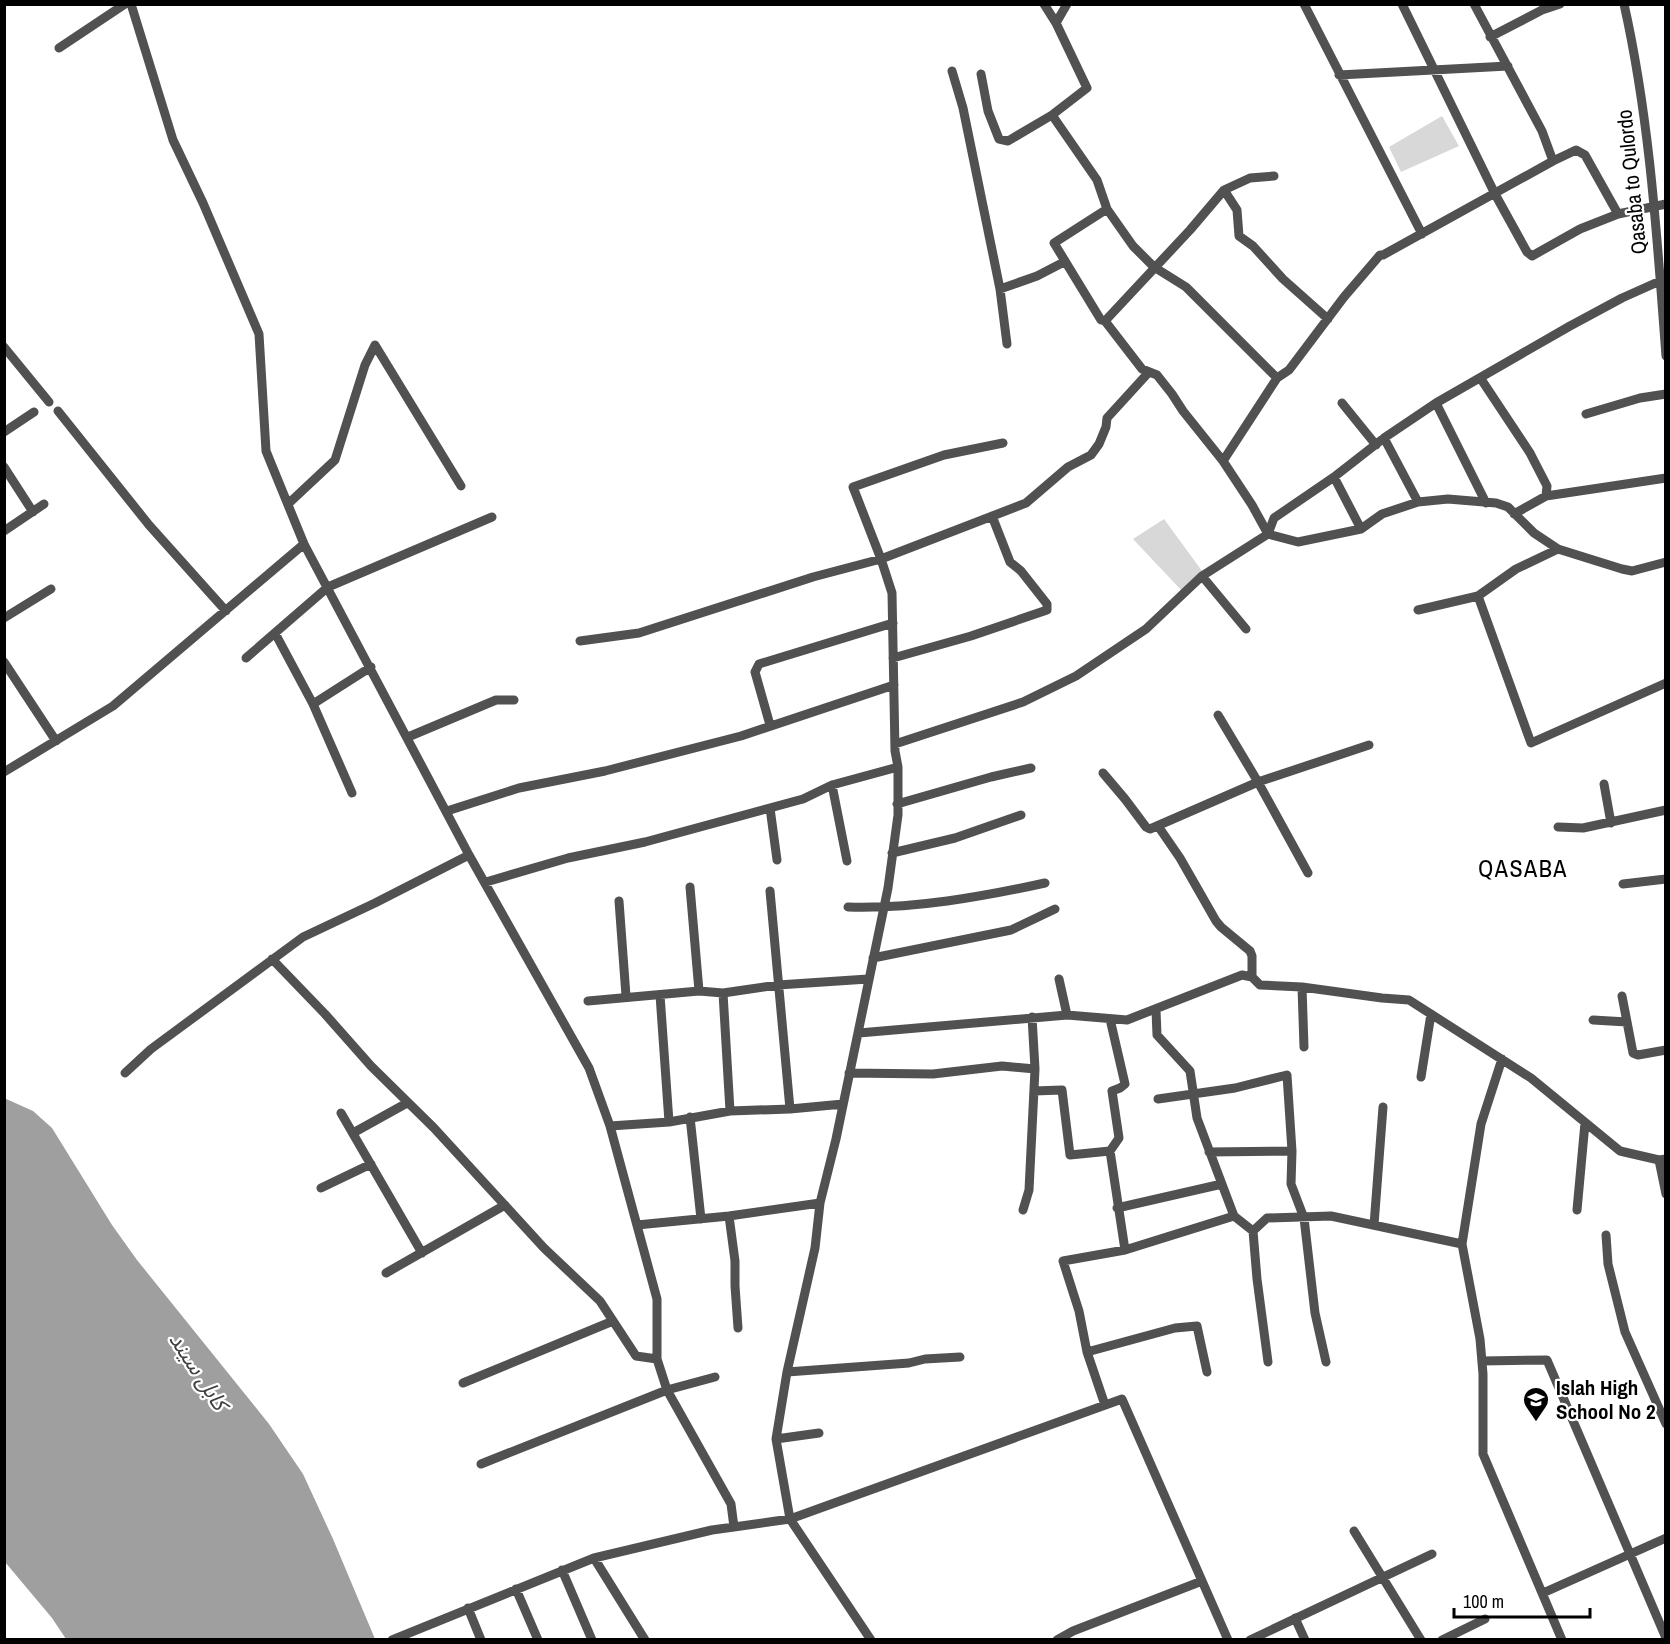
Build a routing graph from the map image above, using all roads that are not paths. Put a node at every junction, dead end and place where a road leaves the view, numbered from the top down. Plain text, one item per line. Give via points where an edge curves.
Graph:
1 (126, 4) edge
2 (131, 4) edge
3 (1044, 4) edge
4 (1067, 4) edge
5 (1304, 4) edge
6 (1402, 4) edge
7 (1474, 4) edge
8 (1560, 4) edge
9 (1624, 4) edge
10 (1056, 23) junction
11 (1490, 37) junction
12 (59, 48) dead end
13 (1508, 66) junction
14 (1434, 70) junction
15 (952, 71) dead end
16 (981, 74) dead end
17 (1340, 75) junction
18 (1052, 115) junction
19 (1553, 161) junction
20 (1274, 176) dead end
21 (1224, 190) junction
22 (1495, 195) junction
23 (1665, 204) edge
24 (1653, 206) junction
25 (1107, 209) junction
26 (1618, 214) junction
27 (1422, 234) junction
28 (1064, 262) junction
29 (1154, 267) junction
30 (1660, 281) junction
31 (1000, 289) junction
32 (1328, 319) junction
33 (1105, 321) junction
34 (1007, 344) dead end
35 (4, 347) edge
36 (1665, 356) edge
37 (1149, 372) junction
38 (1277, 378) junction
39 (1481, 379) junction
40 (1665, 394) edge
41 (49, 402) dead end
42 (1342, 403) dead end
43 (1436, 403) junction
44 (58, 411) dead end
45 (34, 412) dead end
46 (1586, 414) dead end
47 (4, 432) edge
48 (1384, 438) junction
49 (1003, 443) dead end
50 (1376, 445) junction
51 (1223, 461) junction
52 (4, 467) edge
53 (1334, 477) junction
54 (1665, 478) edge
55 (461, 486) dead end
56 (1546, 496) junction
57 (1418, 502) junction
58 (1486, 503) junction
59 (44, 504) dead end
60 (288, 504) junction
61 (33, 512) junction
62 (1514, 514) junction
63 (992, 516) junction
64 (492, 517) dead end
65 (1361, 530) junction
66 (4, 531) edge
67 (1268, 534) junction
68 (304, 544) junction
69 (1558, 549) junction
70 (881, 559) junction
71 (1665, 562) edge
72 (1202, 576) junction
73 (328, 587) junction
74 (51, 589) dead end
75 (1478, 596) junction
76 (1418, 610) dead end
77 (226, 611) junction
78 (4, 618) edge
79 (893, 623) junction
80 (1246, 629) dead end
81 (275, 633) junction
82 (580, 641) dead end
83 (246, 658) dead end
84 (893, 658) junction
85 (4, 662) edge
86 (371, 667) junction
87 (1665, 683) edge
88 (894, 685) junction
89 (514, 700) dead end
90 (313, 705) junction
91 (1218, 715) dead end
92 (770, 725) junction
93 (408, 737) junction
94 (56, 741) junction
95 (895, 744) junction
96 (1369, 745) dead end
97 (898, 767) junction
98 (1031, 768) dead end
99 (4, 772) edge
100 (1102, 773) dead end
101 (1258, 782) junction
102 (832, 784) junction
103 (1604, 784) dead end
104 (352, 793) dead end
105 (897, 804) junction
106 (770, 808) junction
107 (1665, 810) edge
108 (447, 811) junction
109 (1021, 815) dead end
110 (1611, 823) junction
111 (1158, 826) junction
112 (1558, 827) dead end
113 (892, 853) junction
114 (469, 855) junction
115 (777, 860) dead end
116 (847, 861) dead end
117 (1308, 873) dead end
118 (1665, 879) edge
119 (486, 882) junction
120 (1045, 883) dead end
121 (1623, 884) dead end
122 (690, 887) dead end
123 (770, 891) dead end
124 (619, 901) dead end
125 (848, 907) dead end
126 (883, 909) junction
127 (1055, 909) dead end
128 (873, 958) junction
129 (272, 959) junction
130 (1252, 976) junction
131 (868, 979) junction
132 (1059, 979) dead end
133 (778, 985) junction
134 (1302, 987) junction
135 (699, 991) junction
136 (723, 993) junction
137 (660, 995) junction
138 (626, 996) junction
139 (1622, 996) dead end
140 (588, 1001) dead end
141 (1156, 1010) junction
142 (1431, 1014) junction
143 (1068, 1015) junction
144 (1032, 1017) junction
145 (1110, 1019) junction
146 (1593, 1020) dead end
147 (1627, 1022) junction
148 (859, 1033) junction
149 (1304, 1047) dead end
150 (1665, 1050) edge
151 (1502, 1059) junction
152 (1035, 1069) junction
153 (125, 1073) dead end
154 (849, 1073) junction
155 (1421, 1077) dead end
156 (1034, 1091) junction
157 (1194, 1094) junction
158 (1158, 1099) dead end
159 (407, 1103) junction
160 (843, 1104) junction
161 (1383, 1107) dead end
162 (790, 1109) junction
163 (730, 1111) junction
164 (341, 1113) dead end
165 (690, 1117) junction
166 (669, 1122) junction
167 (1585, 1123) junction
168 (610, 1126) junction
169 (353, 1133) junction
170 (1110, 1151) junction
171 (1292, 1151) junction
172 (1209, 1152) junction
173 (1662, 1159) edge
174 (371, 1164) junction
175 (1222, 1184) junction
176 (321, 1188) dead end
177 (1665, 1194) edge
178 (820, 1203) junction
179 (506, 1205) junction
180 (1117, 1208) junction
181 (1023, 1210) dead end
182 (1577, 1210) dead end
183 (729, 1216) junction
184 (1234, 1216) junction
185 (1304, 1218) junction
186 (701, 1219) junction
187 (637, 1225) junction
188 (1374, 1225) junction
189 (1253, 1231) junction
190 (1606, 1235) dead end
191 (1462, 1244) junction
192 (1125, 1250) junction
193 (422, 1253) junction
194 (386, 1273) dead end
195 (614, 1321) junction
196 (738, 1328) dead end
197 (1087, 1352) junction
198 (960, 1357) dead end
199 (657, 1359) junction
200 (1268, 1362) dead end
201 (1326, 1362) dead end
202 (1482, 1362) junction
203 (787, 1372) junction
204 (1207, 1372) dead end
205 (715, 1377) dead end
206 (463, 1383) dead end
207 (667, 1390) junction
208 (1105, 1405) junction
209 (1665, 1424) edge
210 (819, 1433) dead end
211 (776, 1439) junction
212 (482, 1464) dead end
213 (790, 1519) junction
214 (734, 1527) junction
215 (1354, 1531) dead end
216 (1665, 1538) edge
217 (1432, 1554) dead end
218 (1630, 1554) junction
219 (594, 1558) junction
220 (562, 1570) junction
221 (1384, 1578) junction
222 (1202, 1581) junction
223 (516, 1588) junction
224 (1543, 1593) junction
225 (468, 1608) junction
226 (1295, 1618) junction
227 (1485, 1619) dead end
228 (1665, 1638) edge
229 (392, 1640) edge
230 (481, 1640) edge
231 (538, 1640) edge
232 (592, 1640) edge
233 (645, 1640) edge
234 (871, 1640) edge
235 (1057, 1640) edge
236 (1228, 1640) edge
237 (1250, 1640) edge
238 (1305, 1640) edge
239 (1422, 1640) edge
240 (1442, 1640) edge
241 (1562, 1640) edge

1 - 12 street
2 - 60 street via 173,140 259,334 266,451
3 - 10 street
4 - 10 street
5 - 17 street
6 - 14 street
7 - 11 street
8 - 11 street
9 - 24 street, Qasaba to Qulordo via 1637,61
10 - 18 street via 1087,88
11 - 13 street
13 - 14 street
13 - 19 street
14 - 17 street
14 - 22 street
15 - 31 street
16 - 18 street via 987,111 999,140 1008,141
17 - 27 street
18 - 25 street via 1097,180
19 - 22 street
19 - 26 street via 1576,150 1585,155
20 - 21 street via 1250,178
21 - 29 street
21 - 32 street via 1237,210 1239,236
22 - 26 street via 1532,256 1580,229
22 - 27 street
23 - 24 street
24 - 26 street
24 - 30 street, Qasaba to Qulordo
25 - 28 street via 1054,243
25 - 29 street via 1133,246
27 - 32 street via 1380,255
28 - 31 street
28 - 33 street
29 - 33 street
29 - 38 street via 1186,287
30 - 36 street, Qasaba to Qulordo
30 - 39 street via 1570,326
31 - 34 street
32 - 38 street via 1289,369
33 - 37 street via 1142,369
35 - 41 street
37 - 51 street via 1157,375
37 - 63 street via 1107,418 1091,455 1068,467 1026,503
38 - 51 street
39 - 43 street
39 - 56 street via 1530,453 1547,486
40 - 46 street
42 - 50 street
43 - 48 street
43 - 58 street
44 - 77 street via 149,525
45 - 47 street
48 - 50 street
48 - 57 street
49 - 70 street via 944,454 853,487
50 - 53 street
51 - 67 street
52 - 61 street
53 - 65 street
53 - 67 street via 1274,518
54 - 56 street
55 - 60 street via 375,345 335,460
56 - 62 street
57 - 58 street via 1448,499
57 - 65 street via 1382,514
58 - 62 street via 1508,507
59 - 61 street
60 - 68 street
61 - 66 street
62 - 69 street
63 - 70 street
63 - 84 street via 1010,562 1047,604 1047,610
64 - 73 street
65 - 67 street via 1298,542
67 - 72 street
68 - 73 street
68 - 77 street
69 - 71 street via 1632,571
69 - 75 street via 1516,569
70 - 79 street via 892,593
70 - 82 street via 639,633
72 - 80 street
72 - 95 street via 1146,629 1076,676 1023,702
73 - 81 street
73 - 86 street
74 - 78 street
75 - 76 street
75 - 87 street via 1531,743
77 - 94 street via 113,706
79 - 84 street
79 - 92 street via 759,664 755,672
81 - 83 street
81 - 90 street
84 - 88 street
85 - 94 street
86 - 90 street
86 - 93 street
88 - 92 street
88 - 95 street
89 - 93 street via 496,699
90 - 104 street
91 - 101 street
92 - 108 street via 616,768 519,788
93 - 108 street
94 - 99 street
95 - 97 street
96 - 101 street
97 - 102 street
97 - 105 street
98 - 105 street
100 - 111 street via 1148,829
101 - 111 street
101 - 117 street
102 - 106 street via 803,799
102 - 116 street
103 - 110 street
105 - 113 street
106 - 115 street
106 - 119 street
107 - 110 street
108 - 114 street
109 - 113 street via 955,838
110 - 112 street
111 - 130 street via 1216,921 1250,951
113 - 126 street
114 - 119 street
114 - 129 street via 303,937
118 - 121 street
119 - 168 street via 589,1068
120 - 126 street via 992,895
122 - 135 street
123 - 133 street
124 - 138 street
125 - 126 street
126 - 128 street
127 - 128 street via 1011,930
128 - 131 street
129 - 153 street via 151,1049
129 - 159 street
130 - 134 street via 1260,985
130 - 141 street via 1242,975
131 - 133 street
131 - 148 street
132 - 143 street
133 - 136 street
133 - 162 street
134 - 142 street via 1409,1000
134 - 149 street
135 - 136 street
135 - 137 street
136 - 163 street
137 - 138 street
137 - 166 street
138 - 140 street
139 - 147 street
141 - 145 street via 1127,1020
141 - 157 street via 1157,1035 1190,1071
142 - 151 street
142 - 155 street
143 - 144 street
143 - 145 street
144 - 148 street
144 - 152 street
145 - 170 street via 1125,1084 1112,1091 1119,1138
146 - 147 street
147 - 150 street via 1635,1055
148 - 154 street
151 - 167 street
151 - 191 street via 1481,1124
152 - 154 street via 1002,1066 933,1074
152 - 156 street
154 - 160 street
156 - 170 street via 1062,1090 1070,1155
156 - 181 street via 1029,1190
157 - 158 street
157 - 171 street via 1287,1075
157 - 172 street via 1197,1118
159 - 169 street
159 - 179 street
160 - 162 street
160 - 178 street
161 - 188 street
162 - 163 street
163 - 165 street
164 - 169 street
165 - 166 street
165 - 186 street
166 - 168 street
167 - 173 street via 1620,1151
167 - 182 street
168 - 187 street
169 - 174 street
170 - 180 street
171 - 172 street
171 - 185 street via 1291,1184
172 - 175 street
173 - 177 street
174 - 176 street
174 - 193 street
175 - 180 street
175 - 184 street
178 - 183 street
178 - 203 street via 815,1248
179 - 193 street
179 - 195 street via 600,1301
180 - 192 street
183 - 186 street
183 - 196 street
184 - 189 street
184 - 192 street
185 - 188 street via 1331,1216
185 - 189 street via 1268,1218
185 - 201 street via 1315,1312
186 - 187 street
187 - 199 street via 657,1299
188 - 191 street
189 - 200 street
190 - 209 street via 1608,1264 1625,1332
191 - 202 street
192 - 197 street via 1063,1261
193 - 194 street
195 - 199 street via 636,1356
195 - 206 street
197 - 204 street via 1174,1328 1197,1326
197 - 208 street
198 - 203 street
199 - 207 street
202 - 218 street via 1547,1360
202 - 224 street via 1484,1454
203 - 211 street
205 - 207 street
207 - 212 street
207 - 214 street via 731,1504
208 - 213 street
208 - 222 street via 1122,1399
210 - 211 street
211 - 213 street
213 - 214 street
213 - 234 street
214 - 219 street
215 - 221 street
216 - 218 street
217 - 221 street
218 - 224 street
218 - 228 street
219 - 220 street
219 - 233 street
220 - 223 street
220 - 232 street
221 - 226 street
221 - 239 street
222 - 235 street
222 - 236 street
223 - 225 street
223 - 231 street
224 - 241 street
225 - 229 street
225 - 230 street
226 - 237 street
226 - 238 street
227 - 240 street

